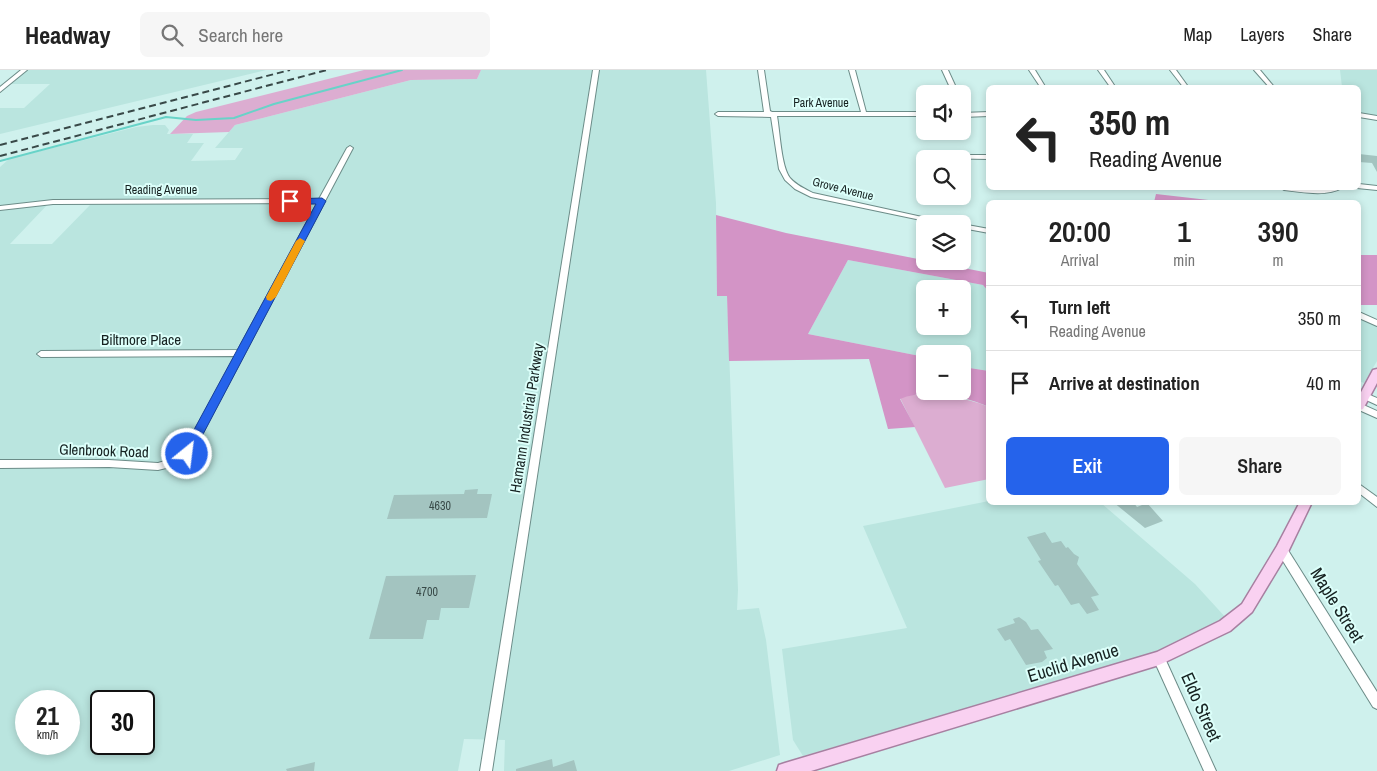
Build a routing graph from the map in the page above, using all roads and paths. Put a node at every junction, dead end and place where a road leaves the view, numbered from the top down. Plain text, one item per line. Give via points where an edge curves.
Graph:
1 (24, 70) edge
2 (596, 70) edge
3 (761, 70) edge
4 (852, 70) edge
5 (945, 70) edge
6 (1032, 70) edge
7 (1101, 70) edge
8 (1173, 70) edge
9 (1257, 70) edge
10 (952, 85) edge
11 (1042, 85) edge
12 (1112, 85) edge
13 (1185, 85) edge
14 (1270, 85) edge
15 (0, 90) edge
16 (718, 114) dead end
17 (770, 114) junction
18 (864, 114) junction
19 (916, 114) edge
20 (986, 114) edge
21 (971, 115) edge
22 (1361, 115) edge
23 (1377, 118) edge
24 (350, 148) dead end
25 (971, 157) edge
26 (986, 157) edge
27 (1361, 186) edge
28 (1377, 188) edge
29 (1296, 190) edge
30 (1329, 190) edge
31 (322, 201) junction
32 (0, 208) edge
33 (916, 217) edge
34 (971, 228) edge
35 (986, 230) edge
36 (1361, 316) edge
37 (1377, 323) edge
38 (241, 353) junction
39 (40, 354) dead end
40 (1377, 373) edge
41 (1377, 402) edge
42 (1361, 403) edge
43 (1377, 415) edge
44 (0, 464) edge
45 (1361, 490) edge
46 (1377, 503) edge
47 (1304, 505) edge
48 (1282, 550) junction
49 (1159, 658) junction
50 (1377, 703) edge
51 (486, 771) edge
52 (785, 771) edge
53 (1210, 771) edge

1 - 15 street
2 - 51 street, Hamann Industrial Parkway
3 - 17 street, Grove Avenue via 767,112
4 - 18 street
5 - 10 street
6 - 11 street
7 - 12 street
8 - 13 street
9 - 14 street
16 - 17 street, Park Avenue
17 - 18 street, Park Avenue
17 - 33 street, Grove Avenue via 774,116 782,169 794,186 811,195
18 - 19 street, Park Avenue
20 - 21 street
22 - 23 street
24 - 31 street, Glenbrook Road
25 - 26 street
27 - 28 street
29 - 30 street
31 - 32 street, Reading Avenue via 53,202
31 - 38 street, Glenbrook Road
34 - 35 street
36 - 37 street
38 - 39 street, Biltmore Place
38 - 44 street, Glenbrook Road via 189,450 175,462 148,467 126,464
40 - 42 main road
41 - 42 street
42 - 43 street
45 - 46 street
47 - 48 main road, Euclid Avenue
48 - 49 main road, Euclid Avenue via 1247,608 1225,626
48 - 50 street, Maple Street
49 - 52 main road, Euclid Avenue
49 - 53 street, Eldo Street

